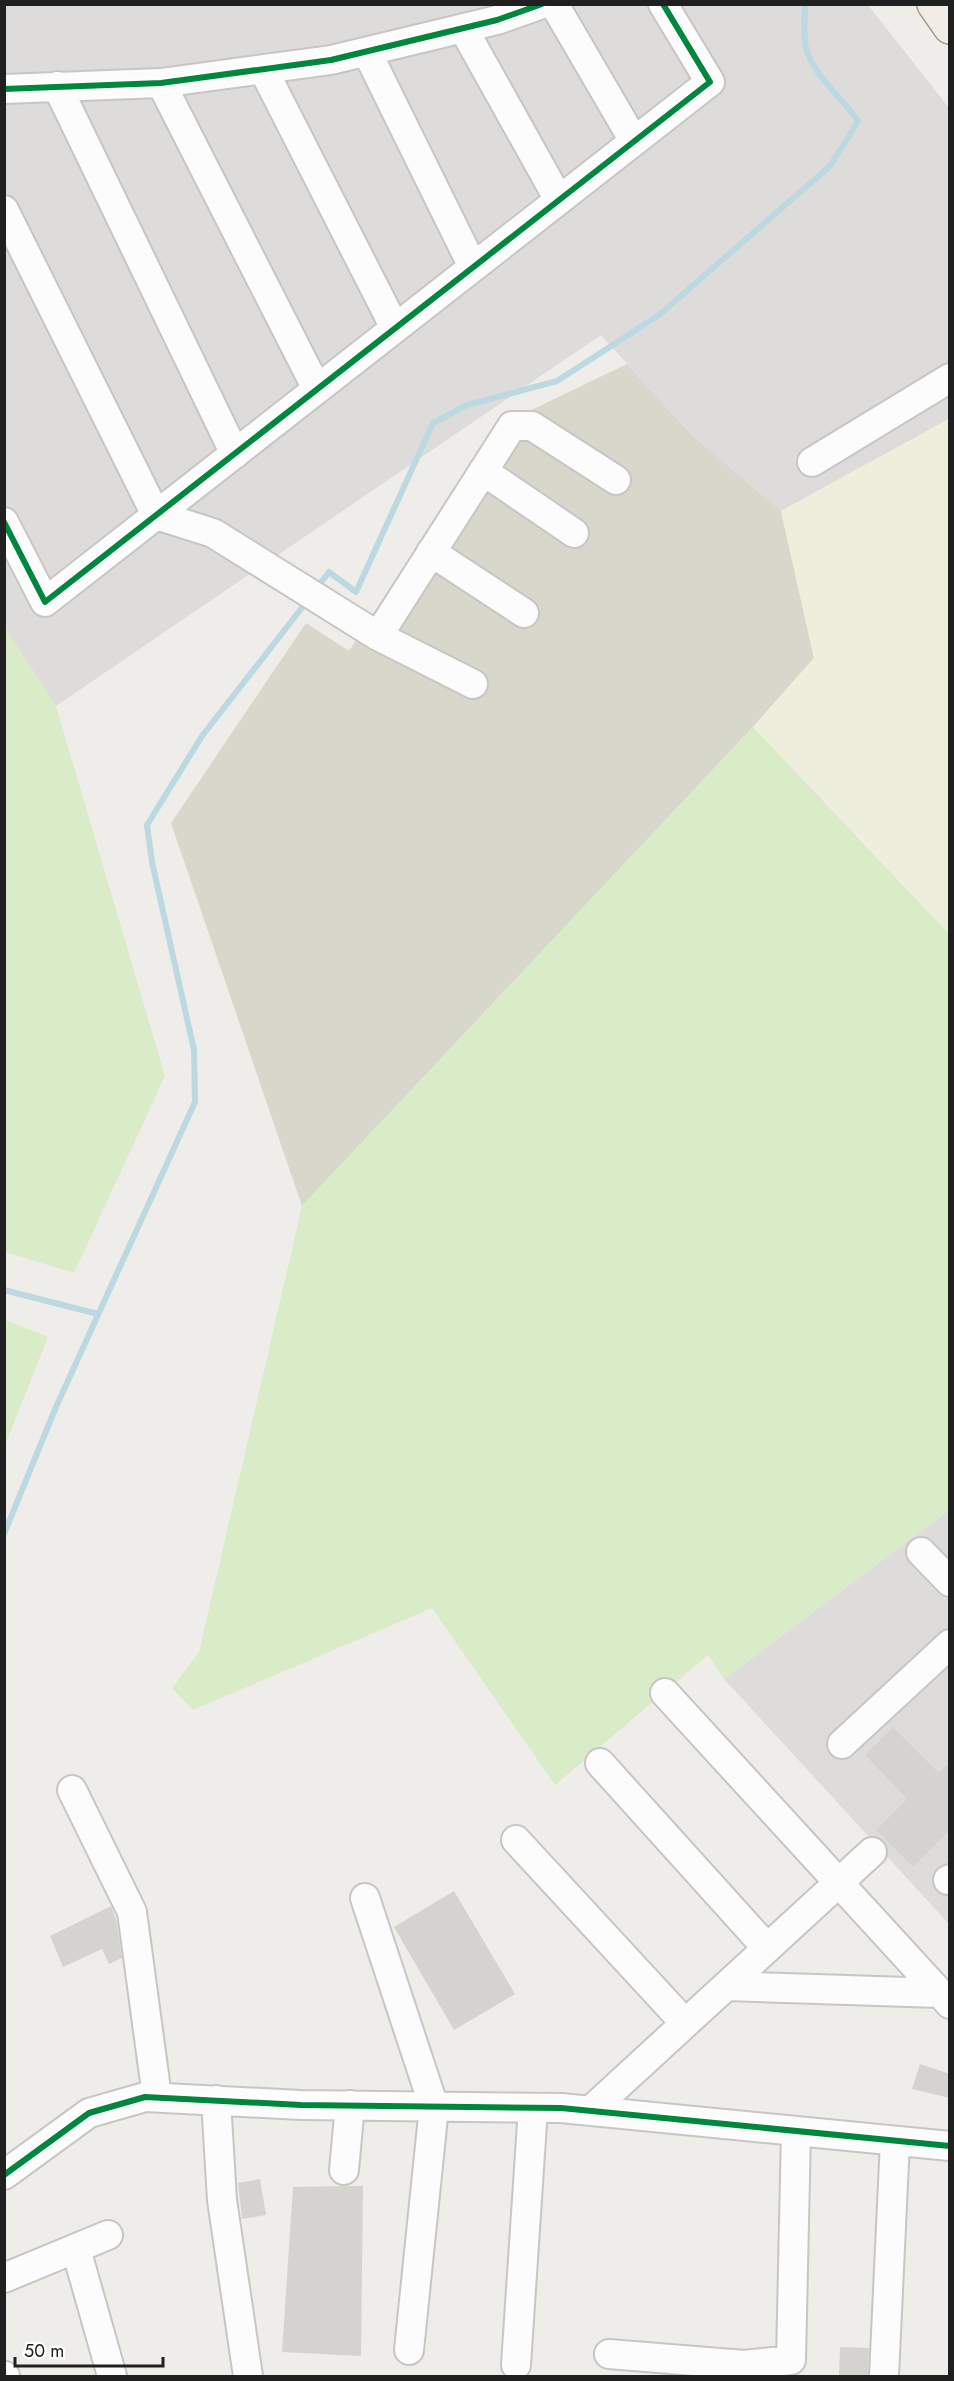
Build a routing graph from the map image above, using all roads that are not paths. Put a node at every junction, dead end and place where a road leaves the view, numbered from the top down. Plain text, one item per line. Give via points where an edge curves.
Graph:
1 (542, 4) edge
2 (554, 4) edge
3 (663, 4) edge
4 (934, 4) edge
5 (950, 27) edge
6 (463, 28) junction
7 (367, 52) junction
8 (263, 69) junction
9 (161, 83) junction
10 (57, 86) junction
11 (4, 89) edge
12 (634, 141) junction
13 (559, 200) junction
14 (4, 210) edge
15 (473, 267) junction
16 (395, 328) junction
17 (950, 378) edge
18 (317, 389) junction
19 (235, 454) junction
20 (812, 462) dead end
21 (483, 471) junction
22 (616, 480) dead end
23 (156, 515) junction
24 (4, 522) edge
25 (574, 533) dead end
26 (431, 552) junction
27 (524, 613) dead end
28 (378, 636) junction
29 (473, 684) dead end
30 (921, 1552) dead end
31 (950, 1582) edge
32 (950, 1644) edge
33 (665, 1693) dead end
34 (842, 1744) dead end
35 (600, 1763) dead end
36 (72, 1790) dead end
37 (516, 1840) dead end
38 (872, 1851) dead end
39 (838, 1883) junction
40 (365, 1898) dead end
41 (767, 1948) junction
42 (726, 1986) junction
43 (944, 1999) edge
44 (685, 2024) junction
45 (157, 2097) junction
46 (216, 2100) junction
47 (350, 2105) junction
48 (434, 2107) junction
49 (533, 2108) junction
50 (590, 2111) junction
51 (796, 2131) junction
52 (895, 2141) junction
53 (950, 2146) edge
54 (344, 2170) dead end
55 (4, 2175) edge
56 (108, 2235) dead end
57 (76, 2249) junction
58 (4, 2278) edge
59 (409, 2350) dead end
60 (609, 2354) dead end
61 (516, 2366) dead end
62 (112, 2376) edge
63 (248, 2376) edge
64 (884, 2376) edge

1 - 6 street
2 - 12 street
3 - 12 street via 710,82
4 - 5 main road
6 - 7 street
6 - 13 street
7 - 8 street
7 - 15 street
8 - 9 street
8 - 16 street
9 - 10 street
9 - 18 street
10 - 11 street
10 - 19 street
12 - 13 street
13 - 15 street
14 - 23 street
15 - 16 street
16 - 18 street
17 - 20 street
18 - 19 street
19 - 23 street
21 - 22 street via 512,426 532,426
21 - 25 street
21 - 26 street
23 - 24 street via 45,602
23 - 28 street via 213,533
26 - 27 street
26 - 28 street
28 - 29 street
30 - 31 street
32 - 34 street
33 - 39 street
35 - 41 street
36 - 45 street via 132,1912
37 - 44 street
38 - 39 street
39 - 41 street
39 - 43 street
40 - 48 street
41 - 42 street
42 - 43 street
42 - 44 street
44 - 50 street
45 - 46 street
45 - 55 street via 89,2113
46 - 47 street
46 - 63 street via 222,2200
47 - 48 street
47 - 54 street
48 - 49 street
48 - 59 street
49 - 50 street
49 - 61 street
50 - 51 street
51 - 52 street
51 - 60 street via 791,2360 744,2366
52 - 53 street
52 - 64 street
56 - 57 street
57 - 58 street
57 - 62 street

